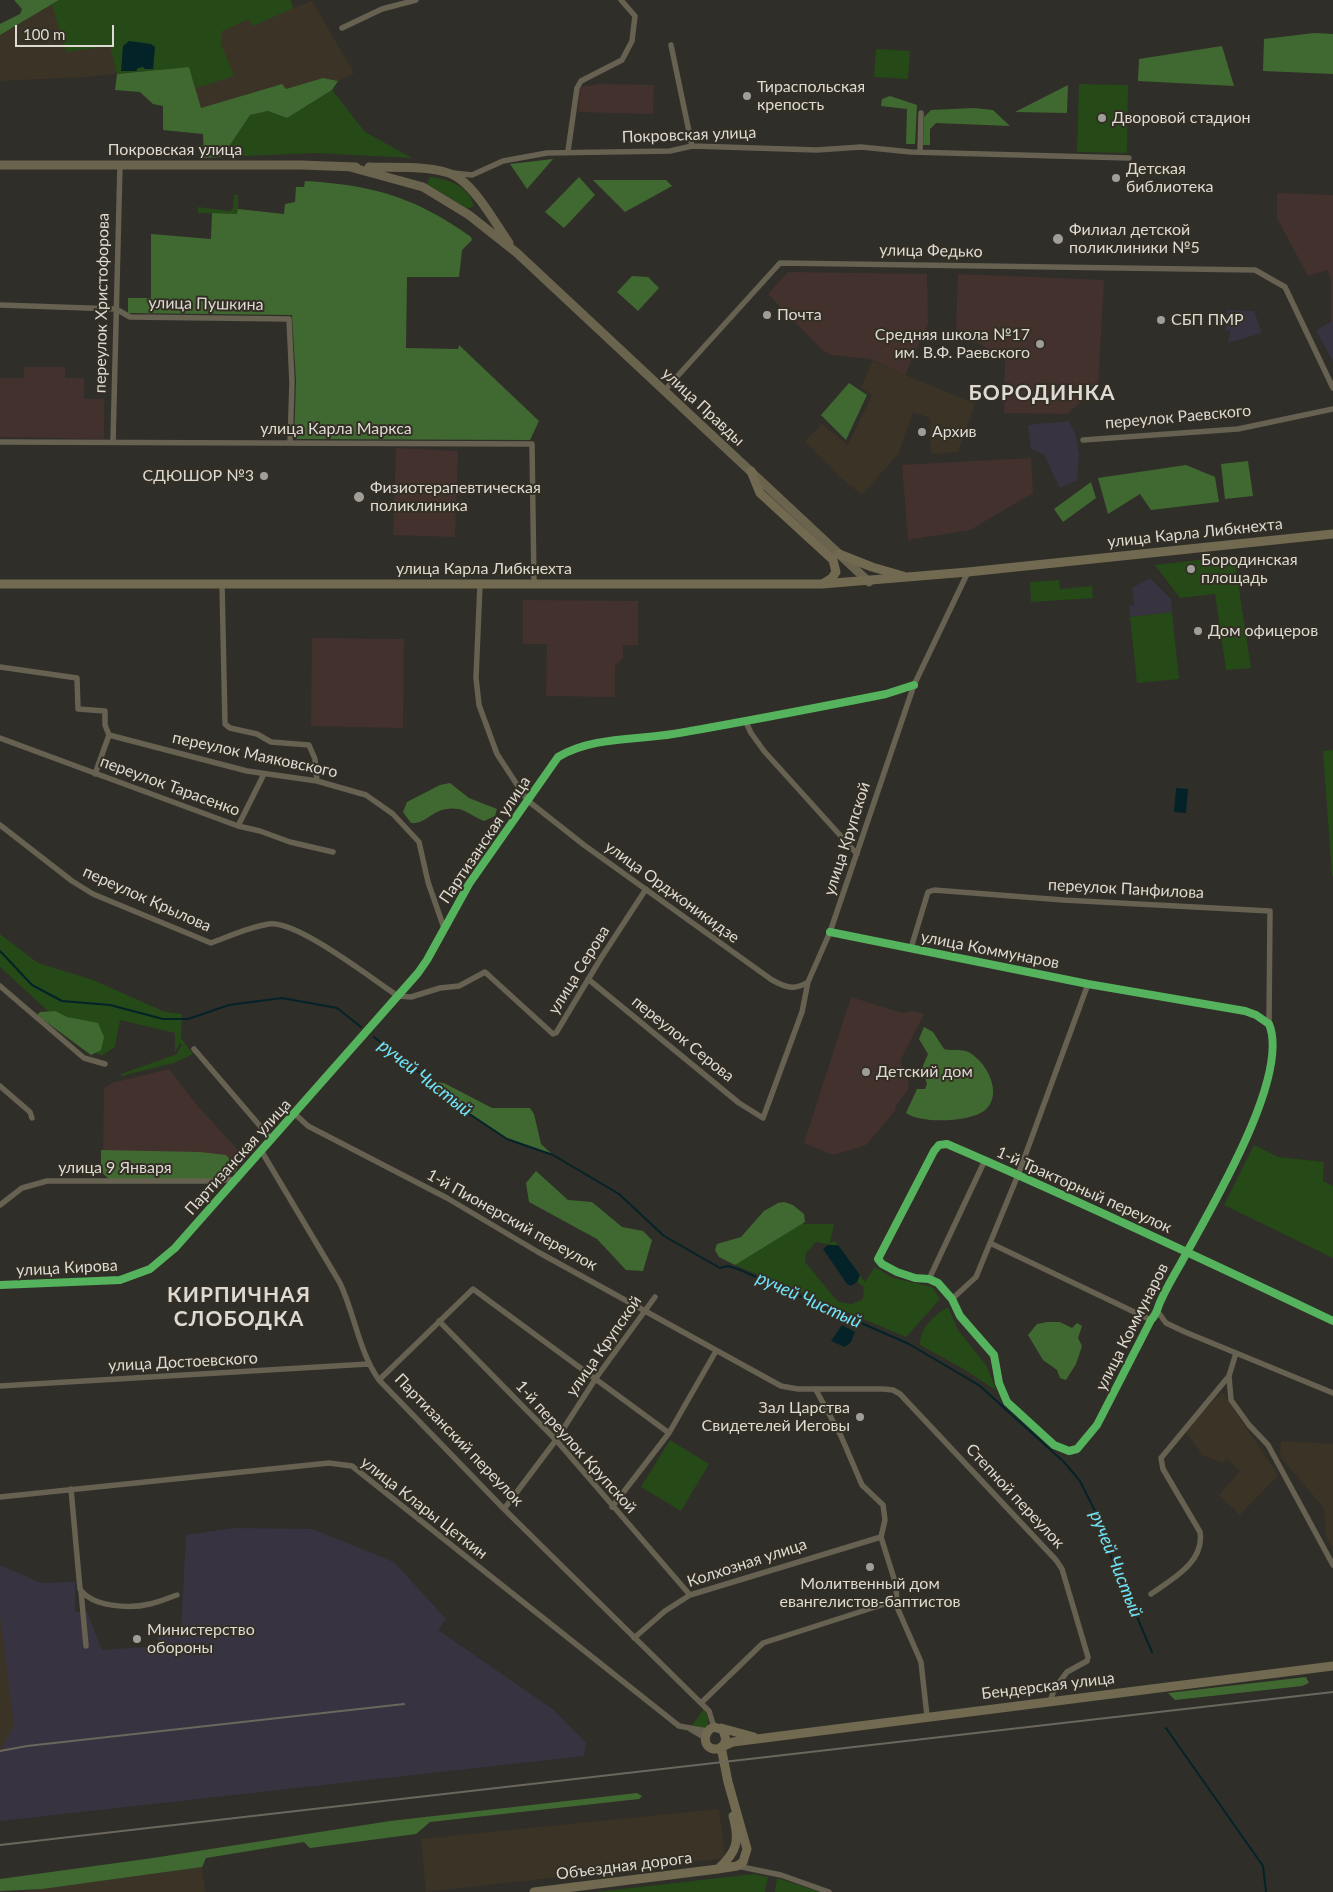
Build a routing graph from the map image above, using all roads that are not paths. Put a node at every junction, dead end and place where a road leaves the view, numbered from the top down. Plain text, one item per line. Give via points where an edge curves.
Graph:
1 (416, 0) edge
2 (621, 0) edge
3 (342, 28) dead end
4 (670, 46) dead end
5 (921, 113) dead end
6 (692, 146) junction
7 (568, 151) junction
8 (920, 152) junction
9 (1128, 158) dead end
10 (0, 165) edge
11 (120, 165) junction
12 (350, 167) junction
13 (427, 170) junction
14 (444, 172) junction
15 (472, 175) junction
16 (423, 187) junction
17 (469, 188) junction
18 (481, 204) junction
19 (469, 215) junction
20 (517, 253) junction
21 (0, 305) edge
22 (116, 309) junction
23 (1333, 388) edge
24 (664, 391) junction
25 (1333, 409) edge
26 (1083, 440) dead end
27 (0, 442) edge
28 (113, 442) junction
29 (290, 443) junction
30 (750, 471) junction
31 (1333, 534) edge
32 (839, 554) junction
33 (968, 572) junction
34 (911, 578) junction
35 (869, 582) junction
36 (0, 584) edge
37 (222, 584) junction
38 (480, 584) junction
39 (534, 584) junction
40 (822, 584) junction
41 (0, 666) edge
42 (914, 685) junction
43 (745, 720) junction
44 (109, 735) junction
45 (0, 738) edge
46 (95, 774) junction
47 (264, 774) junction
48 (317, 782) junction
49 (527, 800) junction
50 (0, 825) edge
51 (238, 826) junction
52 (333, 852) dead end
53 (858, 854) junction
54 (646, 889) junction
55 (444, 928) junction
56 (830, 932) junction
57 (911, 948) junction
58 (588, 980) junction
59 (808, 982) junction
60 (1088, 984) junction
61 (0, 986) edge
62 (398, 996) junction
63 (1269, 1024) junction
64 (194, 1049) dead end
65 (105, 1064) dead end
66 (0, 1086) edge
67 (294, 1114) junction
68 (32, 1118) dead end
69 (763, 1118) joint
70 (272, 1140) junction
71 (262, 1152) junction
72 (984, 1160) junction
73 (1018, 1175) junction
74 (238, 1179) junction
75 (0, 1205) edge
76 (990, 1244) junction
77 (1187, 1251) junction
78 (878, 1259) joint
79 (135, 1276) joint
80 (929, 1279) junction
81 (0, 1285) edge
82 (656, 1297) dead end
83 (952, 1299) junction
84 (646, 1311) junction
85 (1158, 1312) junction
86 (1151, 1320) junction
87 (439, 1321) junction
88 (1333, 1321) edge
89 (716, 1351) junction
90 (1236, 1353) junction
91 (368, 1364) junction
92 (1229, 1376) junction
93 (596, 1378) junction
94 (379, 1380) junction
95 (0, 1386) edge
96 (816, 1390) junction
97 (1333, 1393) edge
98 (669, 1433) junction
99 (556, 1440) junction
100 (71, 1489) junction
101 (0, 1497) edge
102 (612, 1507) junction
103 (504, 1509) junction
104 (881, 1537) junction
105 (1333, 1565) edge
106 (80, 1589) junction
107 (1151, 1594) dead end
108 (177, 1595) dead end
109 (690, 1595) junction
110 (897, 1600) junction
111 (634, 1638) junction
112 (86, 1646) dead end
113 (1333, 1666) edge
114 (1050, 1701) junction
115 (701, 1703) junction
116 (927, 1716) junction
117 (712, 1731) junction
118 (767, 1738) junction
119 (719, 1747) junction
120 (737, 1866) junction
121 (718, 1869) junction
122 (534, 1892) edge
123 (830, 1892) edge

1 - 3 street via 382,9
2 - 7 street via 635,16 632,41 622,60 585,78 577,88
4 - 6 street
5 - 8 street
6 - 7 street, Покровская улица via 670,151
6 - 8 street, Покровская улица via 817,150 861,147
7 - 15 street, Покровская улица via 503,161
8 - 9 street, Покровская улица
10 - 11 main road, Покровская улица
11 - 12 main road, Покровская улица
11 - 22 street, переулок Христофорова
12 - 13 main road, Покровская улица
12 - 16 main road, Покровская улица
13 - 14 main road, Покровская улица
13 - 16 main road via 422,178
14 - 15 street, Покровская улица
14 - 17 main road, улица Правды via 460,178
15 - 17 street
16 - 19 main road, улица Правды
17 - 18 main road, улица Правды
18 - 19 main road via 479,210
18 - 20 main road, улица Правды
19 - 20 main road, улица Правды
20 - 24 main road, улица Правды
21 - 22 street, улица Пушкина
22 - 28 street, переулок Христофорова
22 - 29 street, улица Пушкина via 130,317 289,319
23 - 24 street, улица Федько via 1285,287 1255,270 780,262
24 - 30 main road, улица Правды
25 - 26 street, переулок Раевского via 1231,430
27 - 28 street, улица Карла Маркса
28 - 29 street, улица Карла Маркса
29 - 39 street, улица Карла Маркса via 532,444
30 - 32 main road, улица Правды
30 - 40 main road via 760,493 833,560 836,572
31 - 33 main road, улица Карла Либкнехта
32 - 34 main road
32 - 35 main road, улица Правды
33 - 34 main road, улица Карла Либкнехта
33 - 42 street, улица Крупской
34 - 35 main road, улица Карла Либкнехта
35 - 40 main road, улица Карла Либкнехта
36 - 37 main road, улица Карла Либкнехта
37 - 38 main road, улица Карла Либкнехта
37 - 48 street via 225,724 271,742 309,745 315,759
38 - 39 main road, улица Карла Либкнехта
38 - 49 street, улица Орджоникидзе via 476,678 479,704 497,754
39 - 40 main road, улица Карла Либкнехта
41 - 44 street via 77,678 78,709 105,711
42 - 43 street, Партизанская улица via 886,694
42 - 53 street, улица Крупской
43 - 49 street, Партизанская улица via 576,748 558,757
43 - 53 street via 750,733 764,751
44 - 46 street
44 - 47 street, переулок Маяковского
45 - 46 street, переулок Тарасенко
46 - 51 street, переулок Тарасенко
47 - 48 street, переулок Маяковского
47 - 51 street
48 - 55 street, переулок Маяковского via 366,795 393,814 413,835 419,842 428,882
49 - 54 street, улица Орджоникидзе
49 - 55 street, Партизанская улица via 469,884
50 - 62 street, переулок Крылова via 93,894 211,943 249,928 269,924 287,927 313,939
51 - 52 street, переулок Тарасенко
53 - 56 street, улица Крупской
54 - 58 street, улица Серова
54 - 59 street, улица Орджоникидзе via 772,980 793,988
55 - 62 street, Партизанская улица via 428,960
56 - 57 street, улица Коммунаров
56 - 59 street, улица Крупской
57 - 60 street, улица Коммунаров
57 - 63 street, переулок Панфилова via 928,892 934,890 1270,911
58 - 62 street, улица Серова via 553,1034 485,972 460,986 411,997
58 - 69 street, переулок Серова
59 - 69 street, улица Крупской via 802,1012
60 - 63 street, улица Коммунаров via 1245,1011
60 - 73 street
61 - 65 street via 84,1058
62 - 67 street, Партизанская улица
63 - 77 street, улица Коммунаров via 1273,1045 1262,1097 1241,1150
64 - 70 street
66 - 68 street via 30,1112
67 - 70 street, Партизанская улица
67 - 84 street, 1-й Пионерский переулок via 308,1126 446,1198
70 - 71 street, Партизанская улица
71 - 74 street, Партизанская улица
71 - 91 street, Партизанский переулок via 340,1283 350,1304
72 - 73 street, 1-й Тракторный переулок
72 - 78 street, 1-й Тракторный переулок via 947,1144 939,1145
72 - 80 street
73 - 76 street
73 - 77 street, 1-й Тракторный переулок
74 - 75 street, улица 9 Января via 46,1181 22,1188
74 - 79 street, Партизанская улица via 171,1252
76 - 83 street via 976,1277
76 - 86 street
77 - 85 street, улица Коммунаров
77 - 88 street, 1-й Тракторный переулок
78 - 80 street, улица Коммунаров via 897,1272
79 - 81 street, улица Кирова via 77,1283
80 - 83 street, улица Коммунаров via 938,1283
82 - 84 street, улица Крупской
83 - 86 street, улица Коммунаров via 960,1316 994,1355 999,1383 1007,1402 1054,1445 1069,1451 1077,1449 1096,1425
84 - 89 street, 1-й Пионерский переулок
84 - 93 street, улица Крупской
85 - 86 street, улица Коммунаров
85 - 90 street via 1166,1323
87 - 93 street via 472,1289
87 - 94 street
87 - 99 street, 1-й переулок Крупской
89 - 96 street, 1-й Пионерский переулок via 781,1386
89 - 98 street
90 - 92 street
90 - 97 street
91 - 94 street, Партизанский переулок
91 - 95 street, улица Достоевского
92 - 105 street via 1231,1400 1268,1445
92 - 107 street via 1161,1458 1163,1469 1200,1532 1201,1542 1187,1567
93 - 98 street
93 - 99 street, улица Крупской
94 - 103 street, Партизанский переулок
96 - 104 street via 862,1485 883,1505 885,1520
96 - 114 street, Степной переулок via 893,1390 900,1394 1056,1560 1062,1569 1088,1658 1087,1662 1062,1677
98 - 102 street
99 - 102 street, 1-й переулок Крупской
99 - 103 street, улица Крупской
100 - 101 street, улица Клары Цеткин
100 - 106 street
100 - 117 street, улица Клары Цеткин via 329,1463 352,1466 679,1726
102 - 109 street, 1-й переулок Крупской
103 - 111 street, Партизанский переулок
104 - 109 street, Колхозная улица
104 - 110 street via 896,1585
106 - 108 street via 91,1600 128,1606 150,1604
106 - 112 street
109 - 111 street, Колхозная улица via 665,1611
110 - 115 street via 763,1643
110 - 116 street via 897,1607 921,1662
111 - 115 street, Партизанский переулок
113 - 114 main road, Бендерская улица
114 - 116 main road, Бендерская улица
115 - 117 street, Партизанский переулок via 709,1711
116 - 118 main road, Бендерская улица
117 - 118 main road, Бендерская улица
117 - 119 main road, Партизанский переулок via 707,1745
117 - 119 main road, Партизанский переулок via 726,1736
118 - 119 main road, Бендерская улица via 732,1742
119 - 120 main road, Партизанский переулок via 746,1845 745,1859
119 - 121 main road, Партизанский переулок via 736,1831 732,1856
120 - 121 main road
120 - 123 street via 781,1875
121 - 122 main road, Объездная дорога

